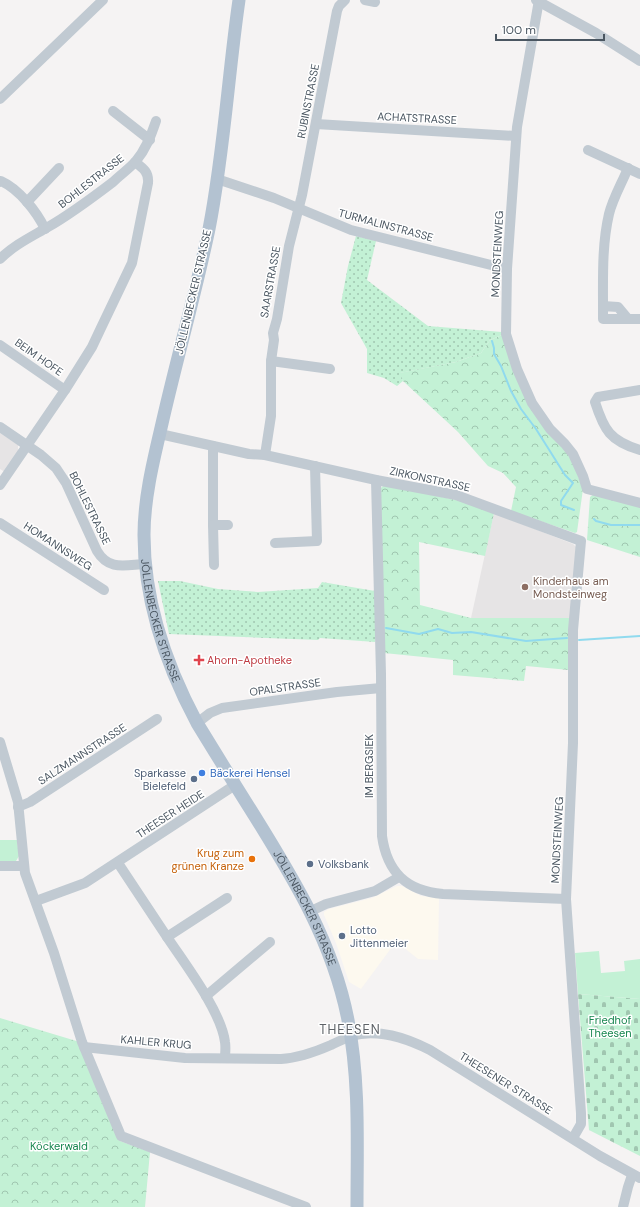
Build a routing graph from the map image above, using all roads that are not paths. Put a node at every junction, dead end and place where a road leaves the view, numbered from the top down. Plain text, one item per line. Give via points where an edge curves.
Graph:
1 (103, 0) edge
2 (239, 0) edge
3 (345, 0) edge
4 (538, 0) edge
5 (640, 61) edge
6 (0, 99) edge
7 (113, 111) dead end
8 (156, 121) dead end
9 (316, 124) junction
10 (516, 136) junction
11 (150, 140) junction
12 (588, 150) dead end
13 (136, 162) junction
14 (59, 168) dead end
15 (628, 168) junction
16 (640, 174) edge
17 (217, 179) junction
18 (0, 182) edge
19 (27, 202) junction
20 (298, 208) junction
21 (45, 229) junction
22 (0, 259) edge
23 (507, 268) junction
24 (640, 319) edge
25 (0, 345) edge
26 (271, 362) junction
27 (330, 369) dead end
28 (65, 390) junction
29 (640, 390) edge
30 (0, 427) edge
31 (160, 434) junction
32 (28, 445) junction
33 (213, 446) junction
34 (640, 450) edge
35 (265, 455) junction
36 (315, 466) junction
37 (376, 480) junction
38 (0, 485) edge
39 (640, 503) edge
40 (0, 523) edge
41 (213, 525) junction
42 (228, 525) dead end
43 (581, 541) joint
44 (275, 543) dead end
45 (146, 564) junction
46 (214, 565) dead end
47 (104, 590) dead end
48 (381, 688) junction
49 (157, 719) dead end
50 (197, 723) junction
51 (0, 742) edge
52 (235, 785) junction
53 (18, 807) junction
54 (118, 862) junction
55 (0, 866) edge
56 (23, 866) junction
57 (399, 877) junction
58 (227, 898) dead end
59 (566, 900) junction
60 (36, 901) junction
61 (311, 911) junction
62 (167, 936) junction
63 (270, 942) dead end
64 (206, 996) junction
65 (351, 1036) junction
66 (84, 1047) junction
67 (225, 1058) junction
68 (573, 1138) junction
69 (636, 1176) edge
70 (306, 1207) edge
71 (357, 1207) edge
72 (624, 1207) edge

1 - 6 street
2 - 17 main road, JÖLLENBECKER STRASSE
3 - 9 street, RUBINSTRASSE via 337,11
4 - 5 street
4 - 10 street, MONDSTEINWEG
7 - 11 street
8 - 11 street, BOHLESTRASSE
9 - 10 street, ACHATSTRASSE
9 - 20 street, RUBINSTRASSE
10 - 23 street, MONDSTEINWEG
11 - 13 street, BOHLESTRASSE
12 - 15 street
13 - 21 street, BOHLESTRASSE via 79,207
13 - 28 street via 146,171 148,183 132,263 92,347
14 - 19 street
15 - 16 street
15 - 24 street via 611,208 607,225 603,306 618,307 628,318
17 - 20 street, TURMALINSTRASSE
17 - 31 main road, JÖLLENBECKER STRASSE via 198,280
18 - 19 street via 8,184
19 - 21 street
20 - 23 street, TURMALINSTRASSE via 370,236
20 - 26 street, SAARSTRASSE via 273,333
21 - 22 street, BOHLESTRASSE via 8,251
23 - 39 street, MONDSTEINWEG via 506,334 516,369 535,407 572,454 587,489
25 - 28 street, BEIM HOFE
26 - 27 street
26 - 35 street, SAARSTRASSE via 271,416
28 - 32 street
29 - 34 street via 598,397 595,402 608,433 619,443
30 - 32 street, BOHLESTRASSE
31 - 33 street, ZIRKONSTRASSE
31 - 45 main road, JÖLLENBECKER STRASSE via 145,521
32 - 38 street
32 - 45 street, BOHLESTRASSE via 50,462 60,474 104,560 117,566
33 - 35 street, ZIRKONSTRASSE
33 - 41 street
35 - 36 street, ZIRKONSTRASSE
36 - 37 street, ZIRKONSTRASSE
36 - 44 street via 317,541
37 - 43 street, ZIRKONSTRASSE via 456,495
37 - 48 street, IM BERGSIEK
40 - 47 street, HOMANNSWEG
41 - 42 street
41 - 46 street
43 - 59 street, MONDSTEINWEG via 573,630 573,743
45 - 50 main road, JÖLLENBECKER STRASSE via 150,598 164,647 179,687
48 - 50 street, OPALSTRASSE via 222,708
48 - 57 street, IM BERGSIEK via 382,836 387,857
49 - 53 street, SALZMANNSTRASSE via 30,802
50 - 52 main road, JÖLLENBECKER STRASSE
51 - 53 street
52 - 54 street, THEESER HEIDE
52 - 61 main road, JÖLLENBECKER STRASSE
53 - 56 street
54 - 60 street, THEESER HEIDE via 81,885
54 - 62 street
55 - 56 street
56 - 60 street
57 - 59 street, IM BERGSIEK via 414,887 432,893
57 - 61 street via 375,891 326,904
58 - 62 street
59 - 68 street, MONDSTEINWEG via 581,1113 580,1124
60 - 66 street
61 - 65 main road, JÖLLENBECKER STRASSE via 334,966
62 - 64 street
63 - 64 street
64 - 67 street via 216,1014 223,1036
65 - 67 street, KAHLER KRUG via 295,1057
65 - 68 street, THEESENER STRASSE via 383,1034 411,1041 434,1052
65 - 71 main road, JÖLLENBECKER STRASSE via 356,1084
66 - 67 street, KAHLER KRUG via 173,1057
66 - 70 street via 121,1136
68 - 69 street, THEESENER STRASSE
69 - 72 street via 628,1187

